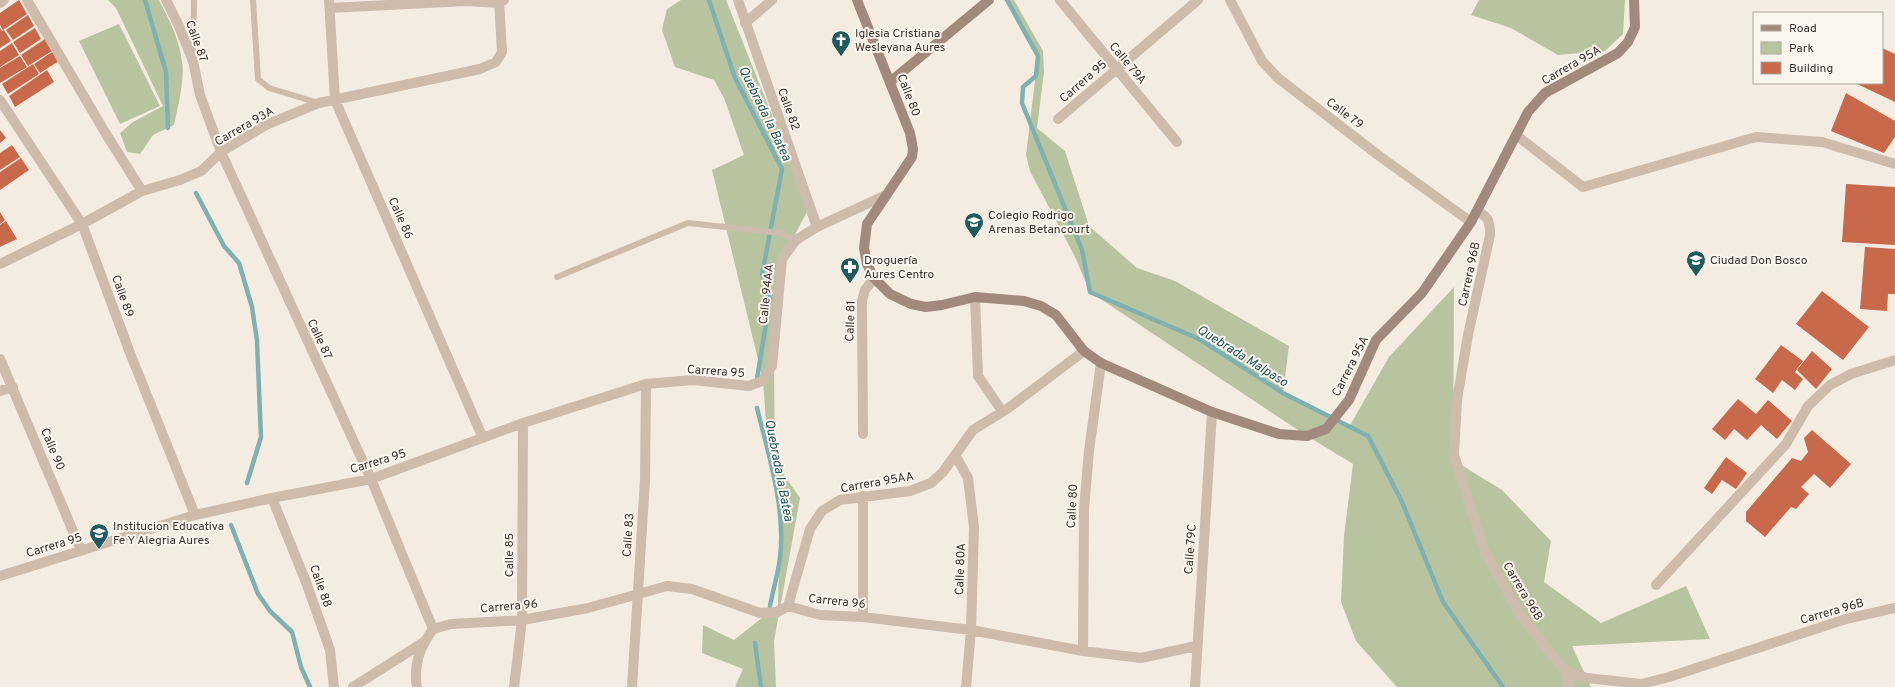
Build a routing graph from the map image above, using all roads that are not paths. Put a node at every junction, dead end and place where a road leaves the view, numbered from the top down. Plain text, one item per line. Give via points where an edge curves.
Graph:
1 (4, 0) edge
2 (28, 0) edge
3 (166, 0) edge
4 (194, 0) edge
5 (253, 0) edge
6 (738, 0) edge
7 (772, 0) edge
8 (856, 0) edge
9 (989, 0) edge
10 (1060, 0) edge
11 (1198, 0) edge
12 (1230, 0) edge
13 (1634, 0) edge
14 (501, 1) edge
15 (0, 3) edge
16 (330, 4) edge
17 (744, 23) junction
18 (193, 61) junction
19 (1116, 70) junction
20 (890, 82) junction
21 (0, 100) edge
22 (335, 100) junction
23 (319, 103) junction
24 (1058, 120) dead end
25 (1516, 135) junction
26 (1177, 142) dead end
27 (221, 152) junction
28 (1895, 164) edge
29 (142, 191) junction
30 (886, 196) junction
31 (1477, 211) junction
32 (1471, 222) junction
33 (82, 224) junction
34 (818, 227) junction
35 (796, 240) junction
36 (0, 264) edge
37 (557, 277) dead end
38 (874, 278) junction
39 (975, 298) junction
40 (1084, 351) junction
41 (0, 359) edge
42 (1895, 360) edge
43 (1101, 363) junction
44 (762, 381) joint
45 (646, 384) junction
46 (13, 387) junction
47 (0, 391) edge
48 (1002, 411) junction
49 (1212, 412) junction
50 (523, 423) junction
51 (862, 434) dead end
52 (483, 438) junction
53 (955, 455) junction
54 (371, 479) junction
55 (863, 496) junction
56 (272, 498) junction
57 (195, 515) junction
58 (81, 550) junction
59 (0, 576) edge
60 (1656, 585) dead end
61 (637, 595) junction
62 (788, 606) junction
63 (1895, 608) edge
64 (863, 617) junction
65 (522, 620) junction
66 (433, 629) junction
67 (971, 630) junction
68 (424, 642) junction
69 (1196, 646) junction
70 (1083, 651) junction
71 (1566, 672) junction
72 (334, 687) edge
73 (353, 687) edge
74 (418, 687) edge
75 (514, 687) edge
76 (632, 687) edge
77 (966, 687) edge
78 (1194, 687) edge
79 (1569, 687) edge

1 - 15 street
2 - 29 street
3 - 18 street, Calle 87
4 - 18 lane
5 - 23 lane via 258,78 269,88
6 - 17 street, Calle 82
7 - 17 street
8 - 20 street, Calle 80
9 - 20 street
10 - 19 street, Calle 79A
11 - 19 street, Carrera 95
12 - 32 street, Calle 79 via 1262,61 1278,78
13 - 25 street, Carrera 95A via 1635,27 1628,42 1618,53 1545,93 1528,112
14 - 16 street
14 - 22 street, Carrera 93A via 502,52 496,62 480,69
16 - 22 street, Calle 86
17 - 34 street, Calle 82
18 - 27 street, Calle 87 via 200,95
19 - 24 street, Carrera 95
19 - 26 street, Calle 79A
20 - 30 street, Calle 80 via 910,133 913,148 912,157 906,168
21 - 33 street, Calle 89
22 - 23 street, Carrera 93A
22 - 52 street, Calle 86
23 - 27 street, Carrera 93A via 266,125
25 - 28 street via 1583,187 1756,137 1822,142
25 - 31 street, Carrera 95A
27 - 29 street, Carrera 93A via 201,171
27 - 54 street, Calle 87
29 - 33 street, Carrera 93A
30 - 34 street, Calle 94AA
30 - 38 street via 867,224 864,248 867,264
31 - 32 street, Carrera 95A
31 - 71 street, Carrera 96B via 1486,215 1490,222 1490,235 1458,392 1454,455 1485,552 1521,616
32 - 49 street, Carrera 95A via 1422,293 1376,340 1349,400 1326,429 1307,436 1280,434
33 - 36 street, Carrera 93A
33 - 57 street, Calle 89
34 - 35 street, Calle 94AA
35 - 37 lane via 780,233 688,223
35 - 44 street, Calle 94AA via 782,260 772,366
38 - 39 street, Carrera 95A via 890,294 911,304 926,307
38 - 51 street, Calle 81 via 865,290 862,301
39 - 40 street, Carrera 95A via 1024,301 1042,306 1056,315
39 - 48 street via 978,376
40 - 43 street, Carrera 95A
40 - 48 street, Carrera 95AA
41 - 46 street, Calle 90
42 - 60 street via 1851,374 1830,385 1808,406 1786,444
43 - 49 street, Carrera 95A
43 - 70 street, Calle 80 via 1084,509
44 - 45 street, Carrera 95 via 749,386 693,380
45 - 50 street, Carrera 95
45 - 61 street, Calle 83 via 645,480
46 - 47 street
46 - 58 street, Calle 90
48 - 53 street, Carrera 95AA via 974,430
49 - 69 street, Calle 79C
50 - 52 street, Carrera 95
50 - 65 street, Calle 85
52 - 54 street, Carrera 95
53 - 55 street, Carrera 95AA via 943,472 931,483 920,488
53 - 67 street, Calle 80A via 968,478 974,527
54 - 56 street, Carrera 95
54 - 66 street, Calle 87
55 - 62 street, Carrera 95AA via 840,500 822,511 810,529
55 - 64 street
56 - 57 street, Carrera 95
56 - 72 street, Calle 88 via 330,650
57 - 58 street, Carrera 95
58 - 59 street, Carrera 95
61 - 62 street, Carrera 96 via 667,586 692,589 760,613 777,612
61 - 65 street, Carrera 96 via 588,608
61 - 76 street, Calle 83
62 - 64 street, Carrera 96 via 820,615
63 - 71 street, Carrera 96B via 1846,619 1641,684 1587,678
64 - 67 street, Carrera 96
65 - 66 street, Carrera 96 via 451,624
65 - 75 street, Calle 85
66 - 68 street
67 - 70 street, Carrera 96
67 - 77 street, Calle 80A
68 - 73 street
68 - 74 street via 417,660
69 - 70 street, Carrera 96 via 1141,658
69 - 78 street, Calle 79C
71 - 79 street

